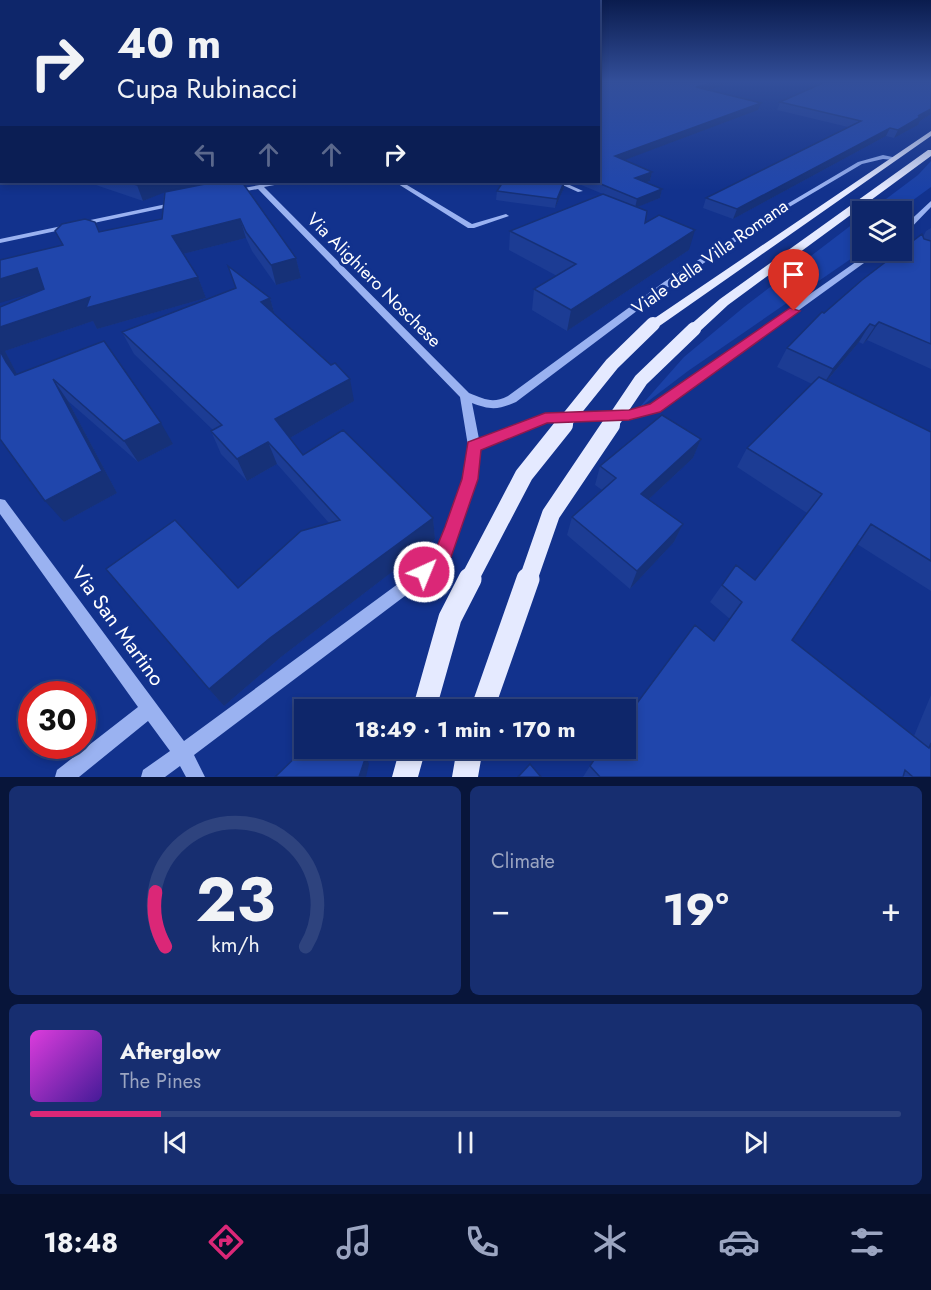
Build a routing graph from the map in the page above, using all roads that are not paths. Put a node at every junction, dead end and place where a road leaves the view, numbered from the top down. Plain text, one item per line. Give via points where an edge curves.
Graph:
1 (931, 133) edge
2 (931, 152) edge
3 (894, 158) junction
4 (277, 183) edge
5 (400, 183) edge
6 (561, 183) edge
7 (259, 186) junction
8 (580, 191) dead end
9 (225, 194) edge
10 (180, 203) edge
11 (931, 203) edge
12 (506, 216) dead end
13 (912, 222) edge
14 (0, 241) edge
15 (863, 261) edge
16 (465, 396) junction
17 (474, 446) junction
18 (0, 504) edge
19 (427, 699) edge
20 (486, 699) edge
21 (150, 709) junction
22 (183, 754) junction
23 (410, 759) edge
24 (468, 759) edge
25 (64, 777) edge
26 (150, 777) edge
27 (196, 777) edge
28 (405, 777) edge
29 (465, 777) edge

1 - 3 main road, Viale della Villa Romana
2 - 20 main road, bridge via 724,302 641,380 551,514
3 - 16 street via 860,163 767,218 667,284 512,399 492,404
3 - 19 main road, Viale della Villa Romana, bridge via 653,324 612,364 524,476 450,618
4 - 7 street
5 - 12 street via 471,226
6 - 8 street
7 - 9 street
7 - 16 street, Via Alighiero Noschese
10 - 14 street
11 - 13 street
15 - 17 street via 655,408 629,415 545,418
16 - 17 street
17 - 22 street via 470,479 441,560
18 - 21 street, Via San Martino
21 - 22 street, Via San Martino
21 - 25 street
22 - 26 street
22 - 27 street, Via San Martino
23 - 28 main road
24 - 29 main road

